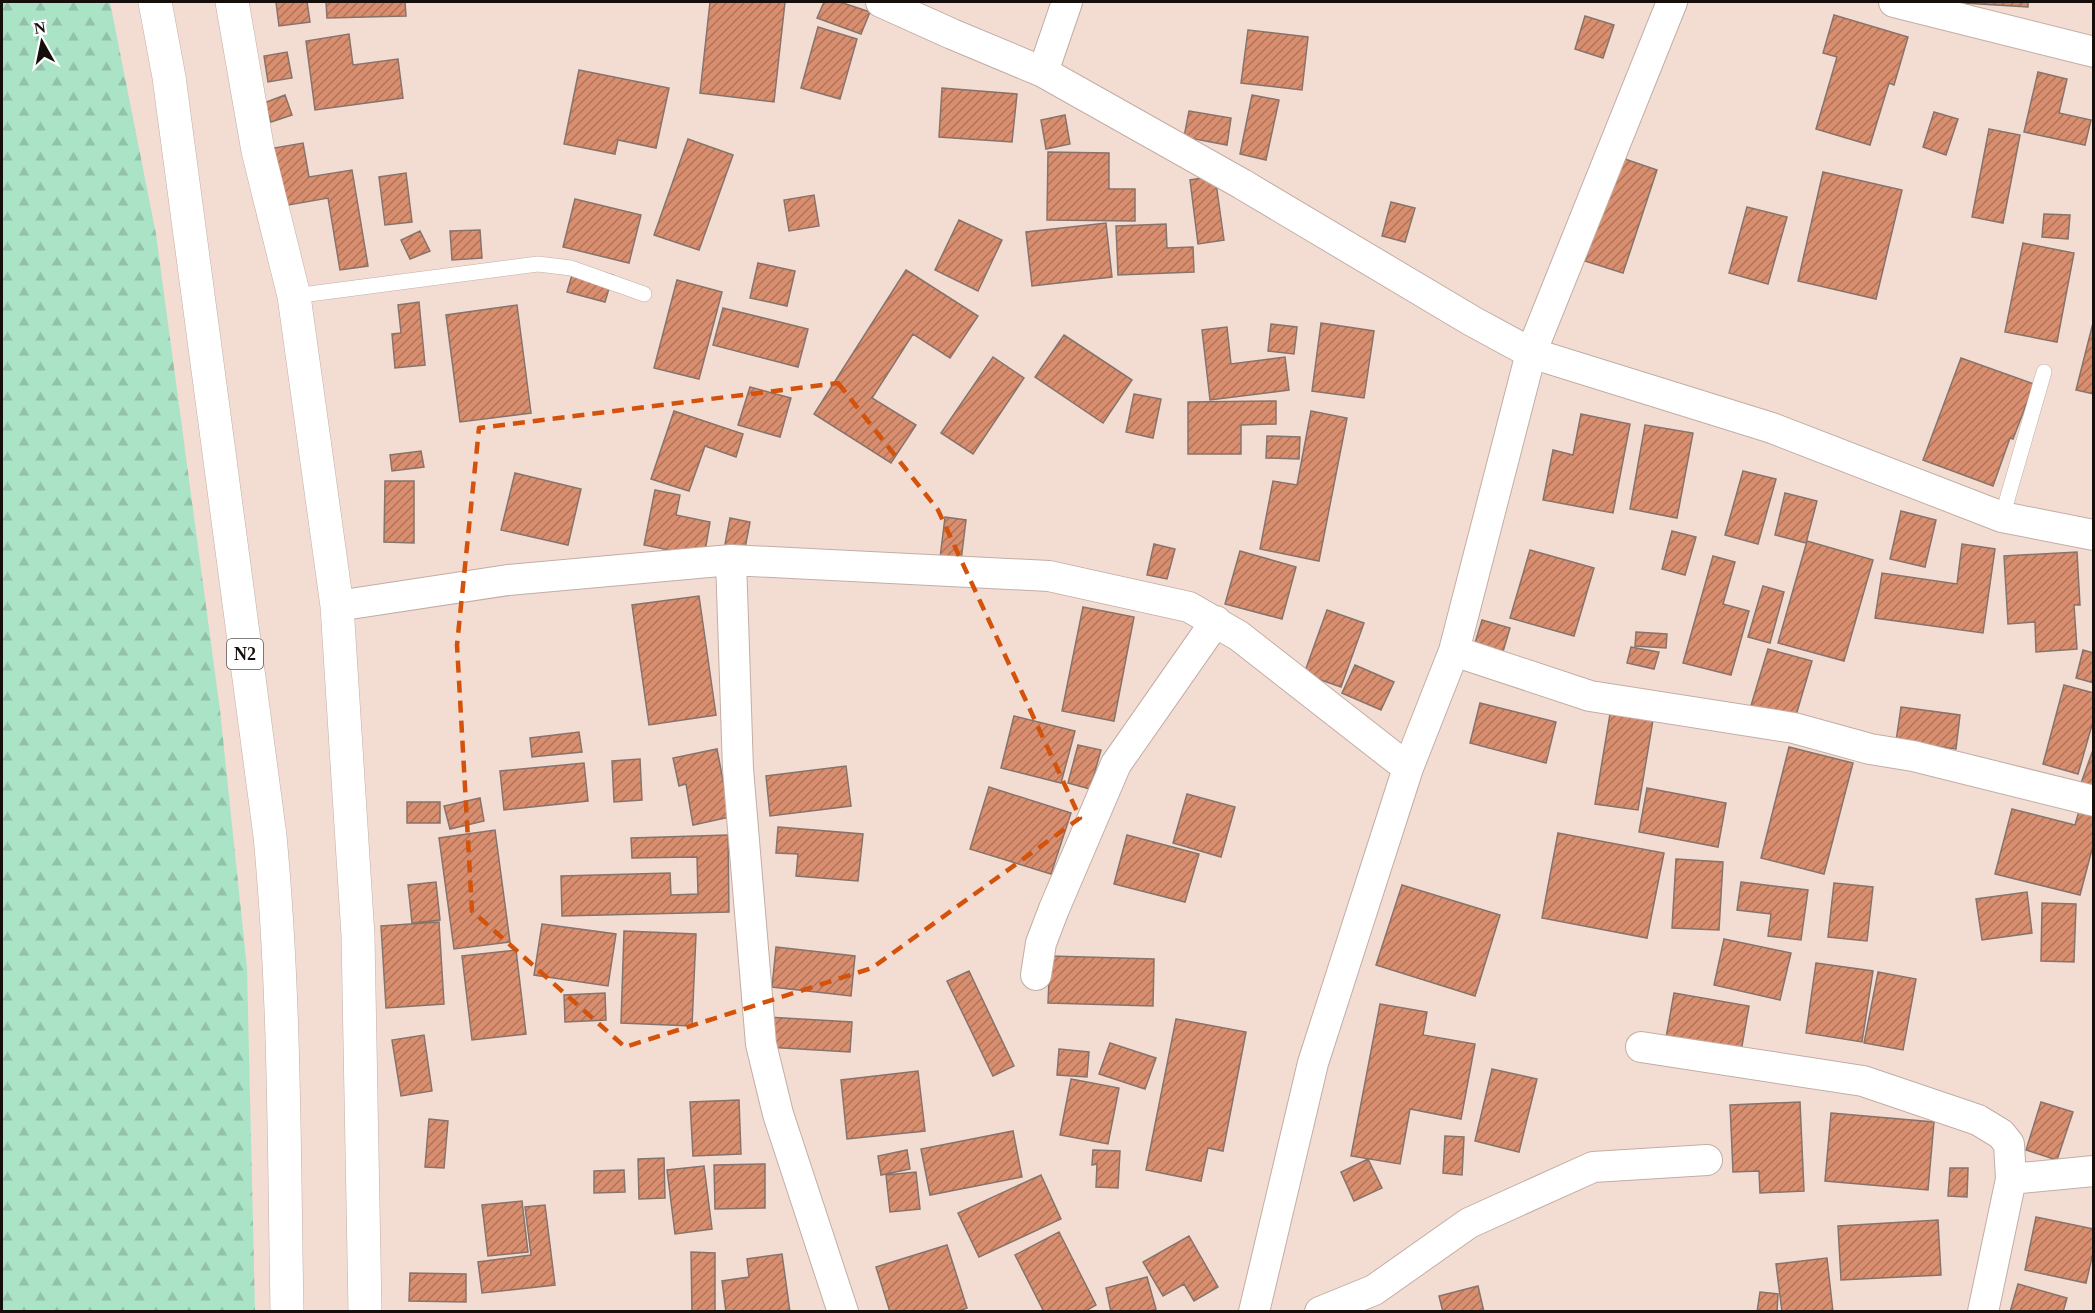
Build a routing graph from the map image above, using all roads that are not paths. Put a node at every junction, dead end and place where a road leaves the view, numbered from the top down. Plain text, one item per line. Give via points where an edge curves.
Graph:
1 (155, 2) edge
2 (232, 2) edge
3 (881, 2) edge
4 (1067, 2) edge
5 (1672, 2) edge
6 (1894, 2) edge
7 (2094, 52) edge
8 (1043, 72) junction
9 (644, 294) dead end
10 (294, 296) junction
11 (1531, 353) junction
12 (2044, 372) dead end
13 (2002, 517) junction
14 (2094, 535) edge
15 (731, 560) junction
16 (337, 606) junction
17 (1216, 621) junction
18 (1454, 651) junction
19 (1408, 768) junction
20 (2094, 801) edge
21 (1036, 975) dead end
22 (1641, 1047) dead end
23 (1707, 1160) dead end
24 (2094, 1171) edge
25 (2011, 1179) junction
26 (1376, 1300) edge
27 (287, 1311) edge
28 (365, 1311) edge
29 (843, 1311) edge
30 (1254, 1311) edge
31 (1320, 1311) edge
32 (1983, 1311) edge

1 - 27 main road, N2 via 171,89 270,836 277,911
2 - 10 main road via 258,150
3 - 8 street
4 - 8 street
5 - 11 street
6 - 7 street
8 - 11 street
9 - 10 lane via 571,268 538,264
10 - 16 main road
11 - 13 street via 1772,428
11 - 18 street
12 - 13 lane
13 - 14 street
15 - 16 street via 508,580
15 - 17 street via 1049,576 1189,608
15 - 29 street via 738,769 761,1044 778,1114
16 - 28 main road via 358,936
17 - 19 street
17 - 21 street via 1116,764 1041,943
18 - 19 street
18 - 20 street via 1590,696 1794,728
19 - 30 street via 1313,1063
22 - 25 street via 1863,1082 1978,1120 2001,1134 2009,1144
23 - 26 street via 1593,1167 1469,1223
24 - 25 street
25 - 32 street
26 - 31 street

